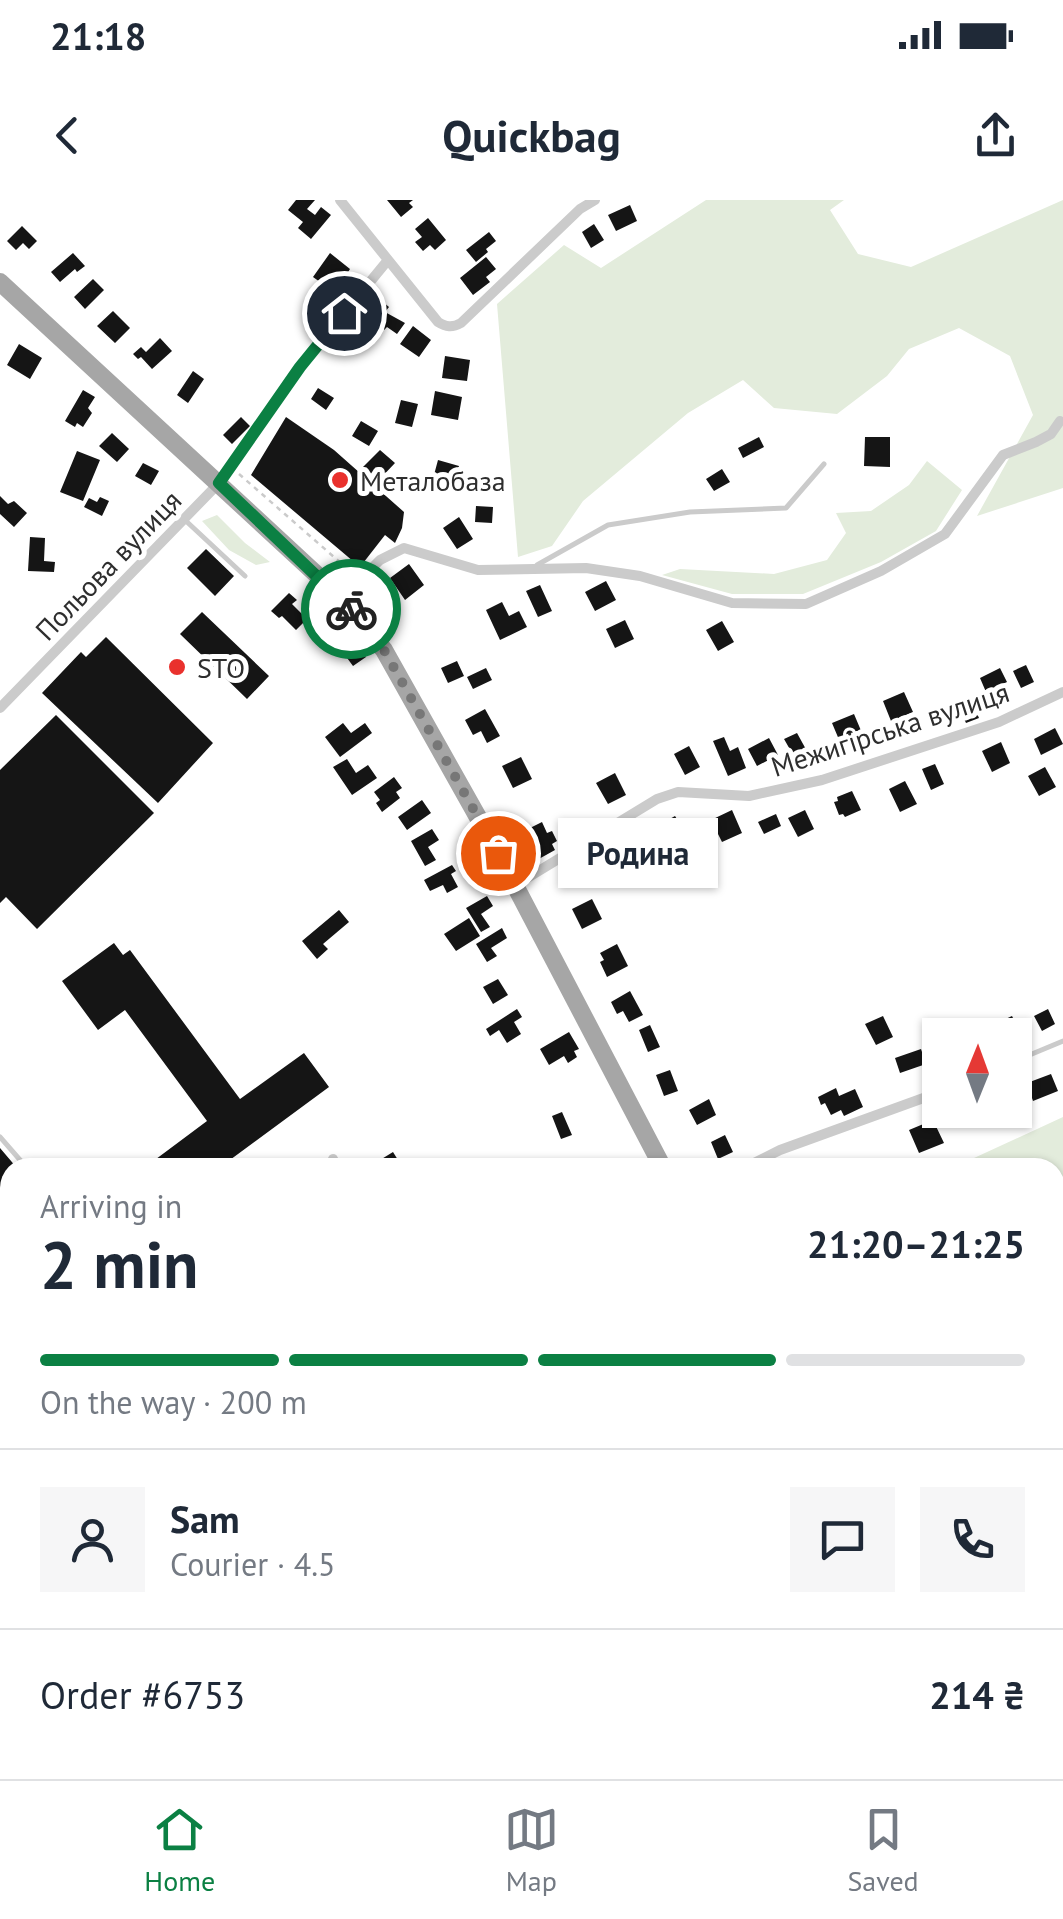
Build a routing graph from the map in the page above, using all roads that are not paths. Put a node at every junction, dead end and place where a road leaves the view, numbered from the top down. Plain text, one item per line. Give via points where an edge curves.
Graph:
1 (340, 200) edge
2 (595, 200) edge
3 (388, 260) junction
4 (0, 282) edge
5 (1060, 421) dead end
6 (824, 464) dead end
7 (219, 483) junction
8 (184, 519) junction
9 (530, 569) junction
10 (245, 576) dead end
11 (342, 598) junction
12 (1063, 692) edge
13 (0, 708) edge
14 (514, 886) junction
15 (1063, 1041) edge
16 (1032, 1054) edge
17 (922, 1099) edge
18 (0, 1137) edge
19 (19, 1158) edge
20 (658, 1158) edge
21 (764, 1158) edge

1 - 3 street
2 - 3 street via 448,327
3 - 7 street, Польова вулиця via 300,367
4 - 7 main road
5 - 9 street via 1051,434 1003,454 945,534 806,604 732,603 640,576
6 - 9 lane via 786,508 608,524
7 - 8 street, Польова вулиця
7 - 11 main road
8 - 10 lane
8 - 13 street, Польова вулиця
9 - 11 street via 478,570 404,548 380,560
11 - 14 main road via 384,650
12 - 14 street, Межигірська вулиця via 999,722 805,784 749,796 678,792 657,798
14 - 20 main road
15 - 16 lane
17 - 21 street
18 - 19 lane

